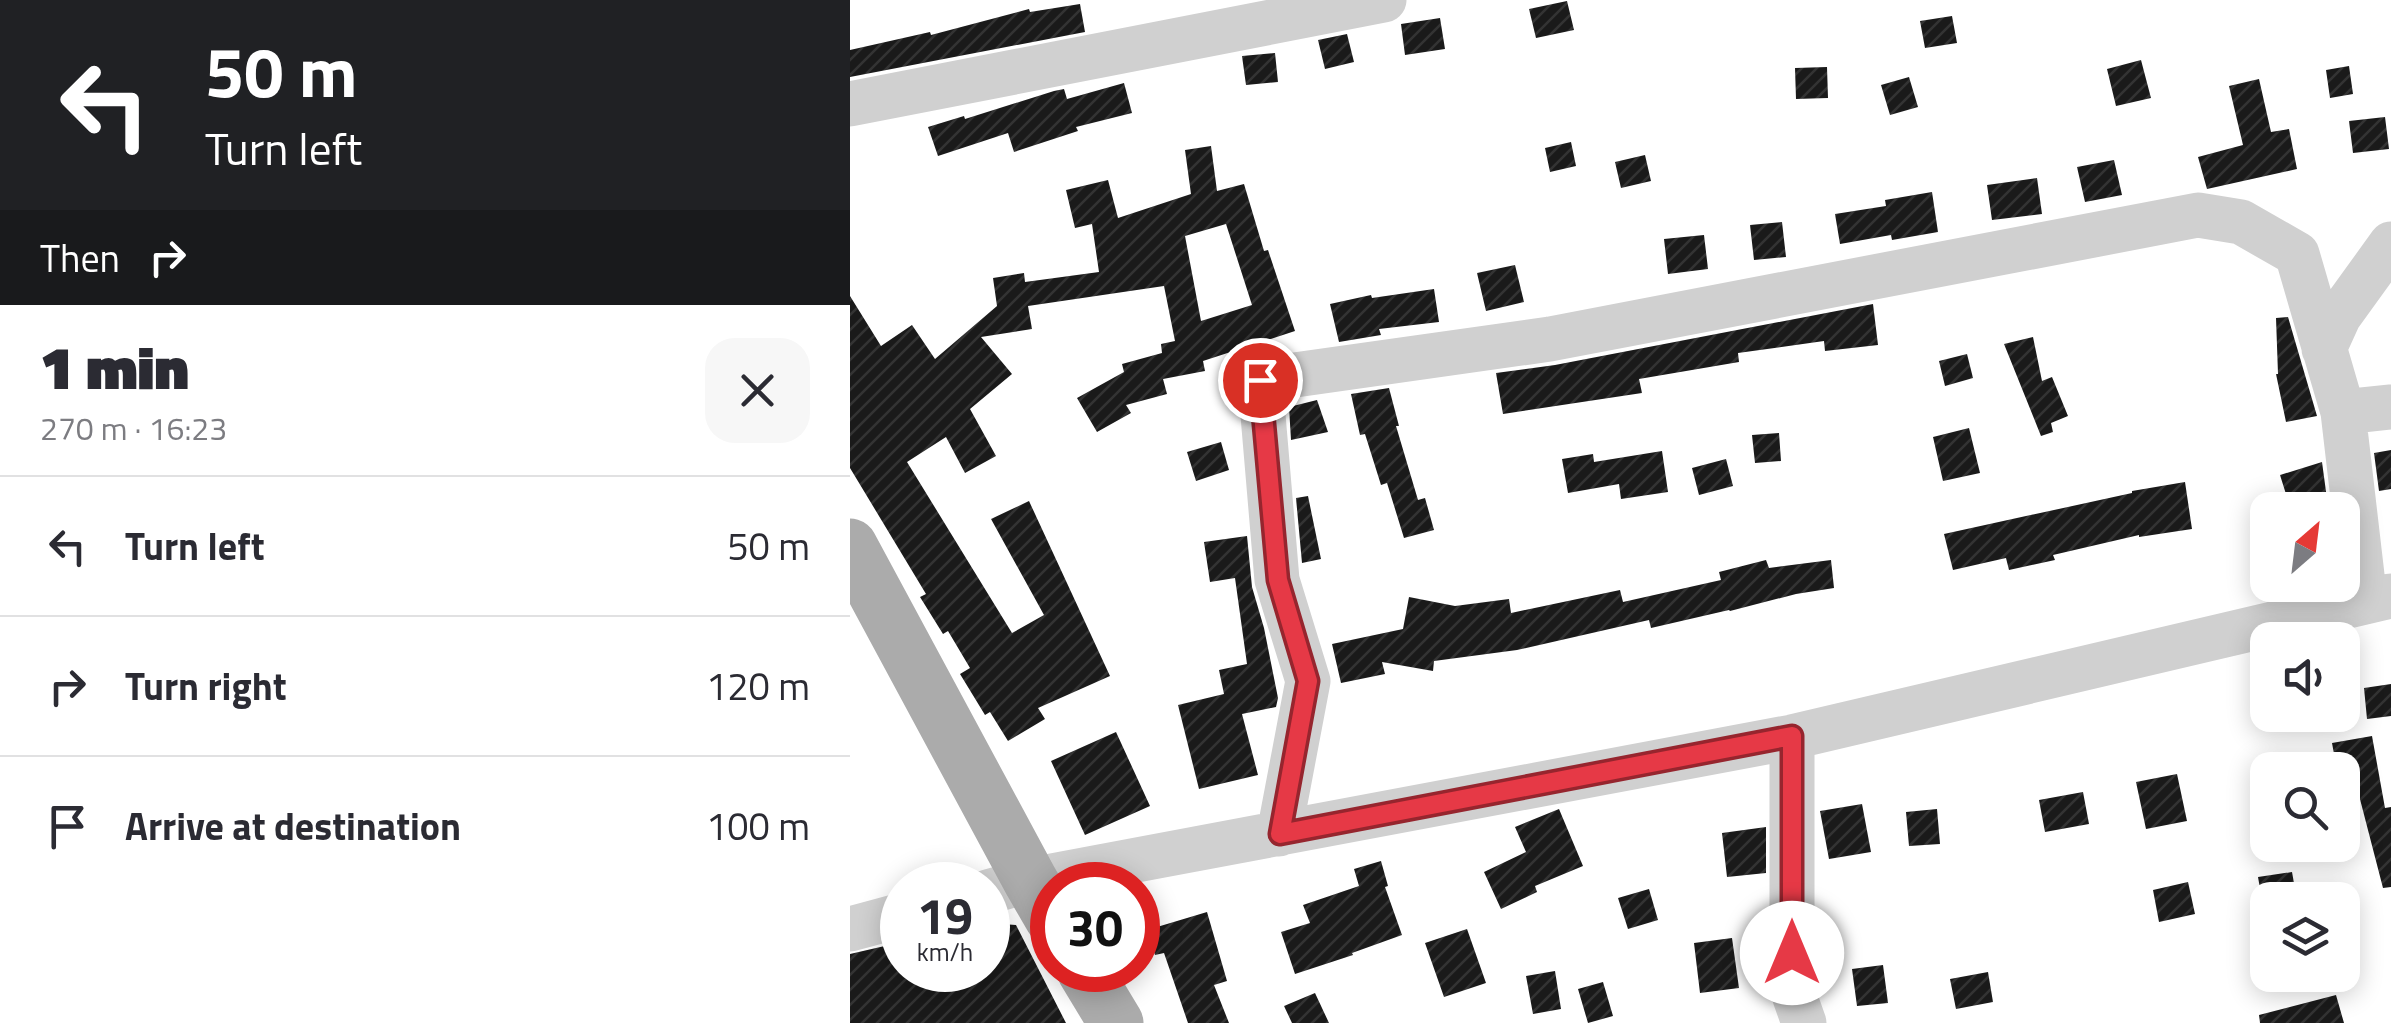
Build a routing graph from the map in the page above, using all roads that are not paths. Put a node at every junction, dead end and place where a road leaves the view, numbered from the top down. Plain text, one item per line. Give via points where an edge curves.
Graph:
1 (1384, 0) edge
2 (850, 104) edge
3 (2391, 244) edge
4 (2324, 348) junction
5 (2391, 408) edge
6 (2343, 412) junction
7 (2372, 506) edge
8 (850, 546) edge
9 (2378, 599) edge
10 (1792, 736) junction
11 (1280, 834) junction
12 (1023, 897) edge
13 (880, 920) edge
14 (850, 929) edge
15 (1097, 992) edge
16 (1116, 1023) edge
17 (1804, 1023) edge

1 - 2 street
3 - 4 street
4 - 6 street
4 - 11 street via 2297,254 2241,222 2198,215 1550,339 1260,380 1278,580 1308,681
5 - 6 street
6 - 7 street
7 - 9 street
8 - 12 main road
9 - 10 street
10 - 11 street
10 - 17 street via 1792,989
11 - 12 street
13 - 14 street
15 - 16 main road

